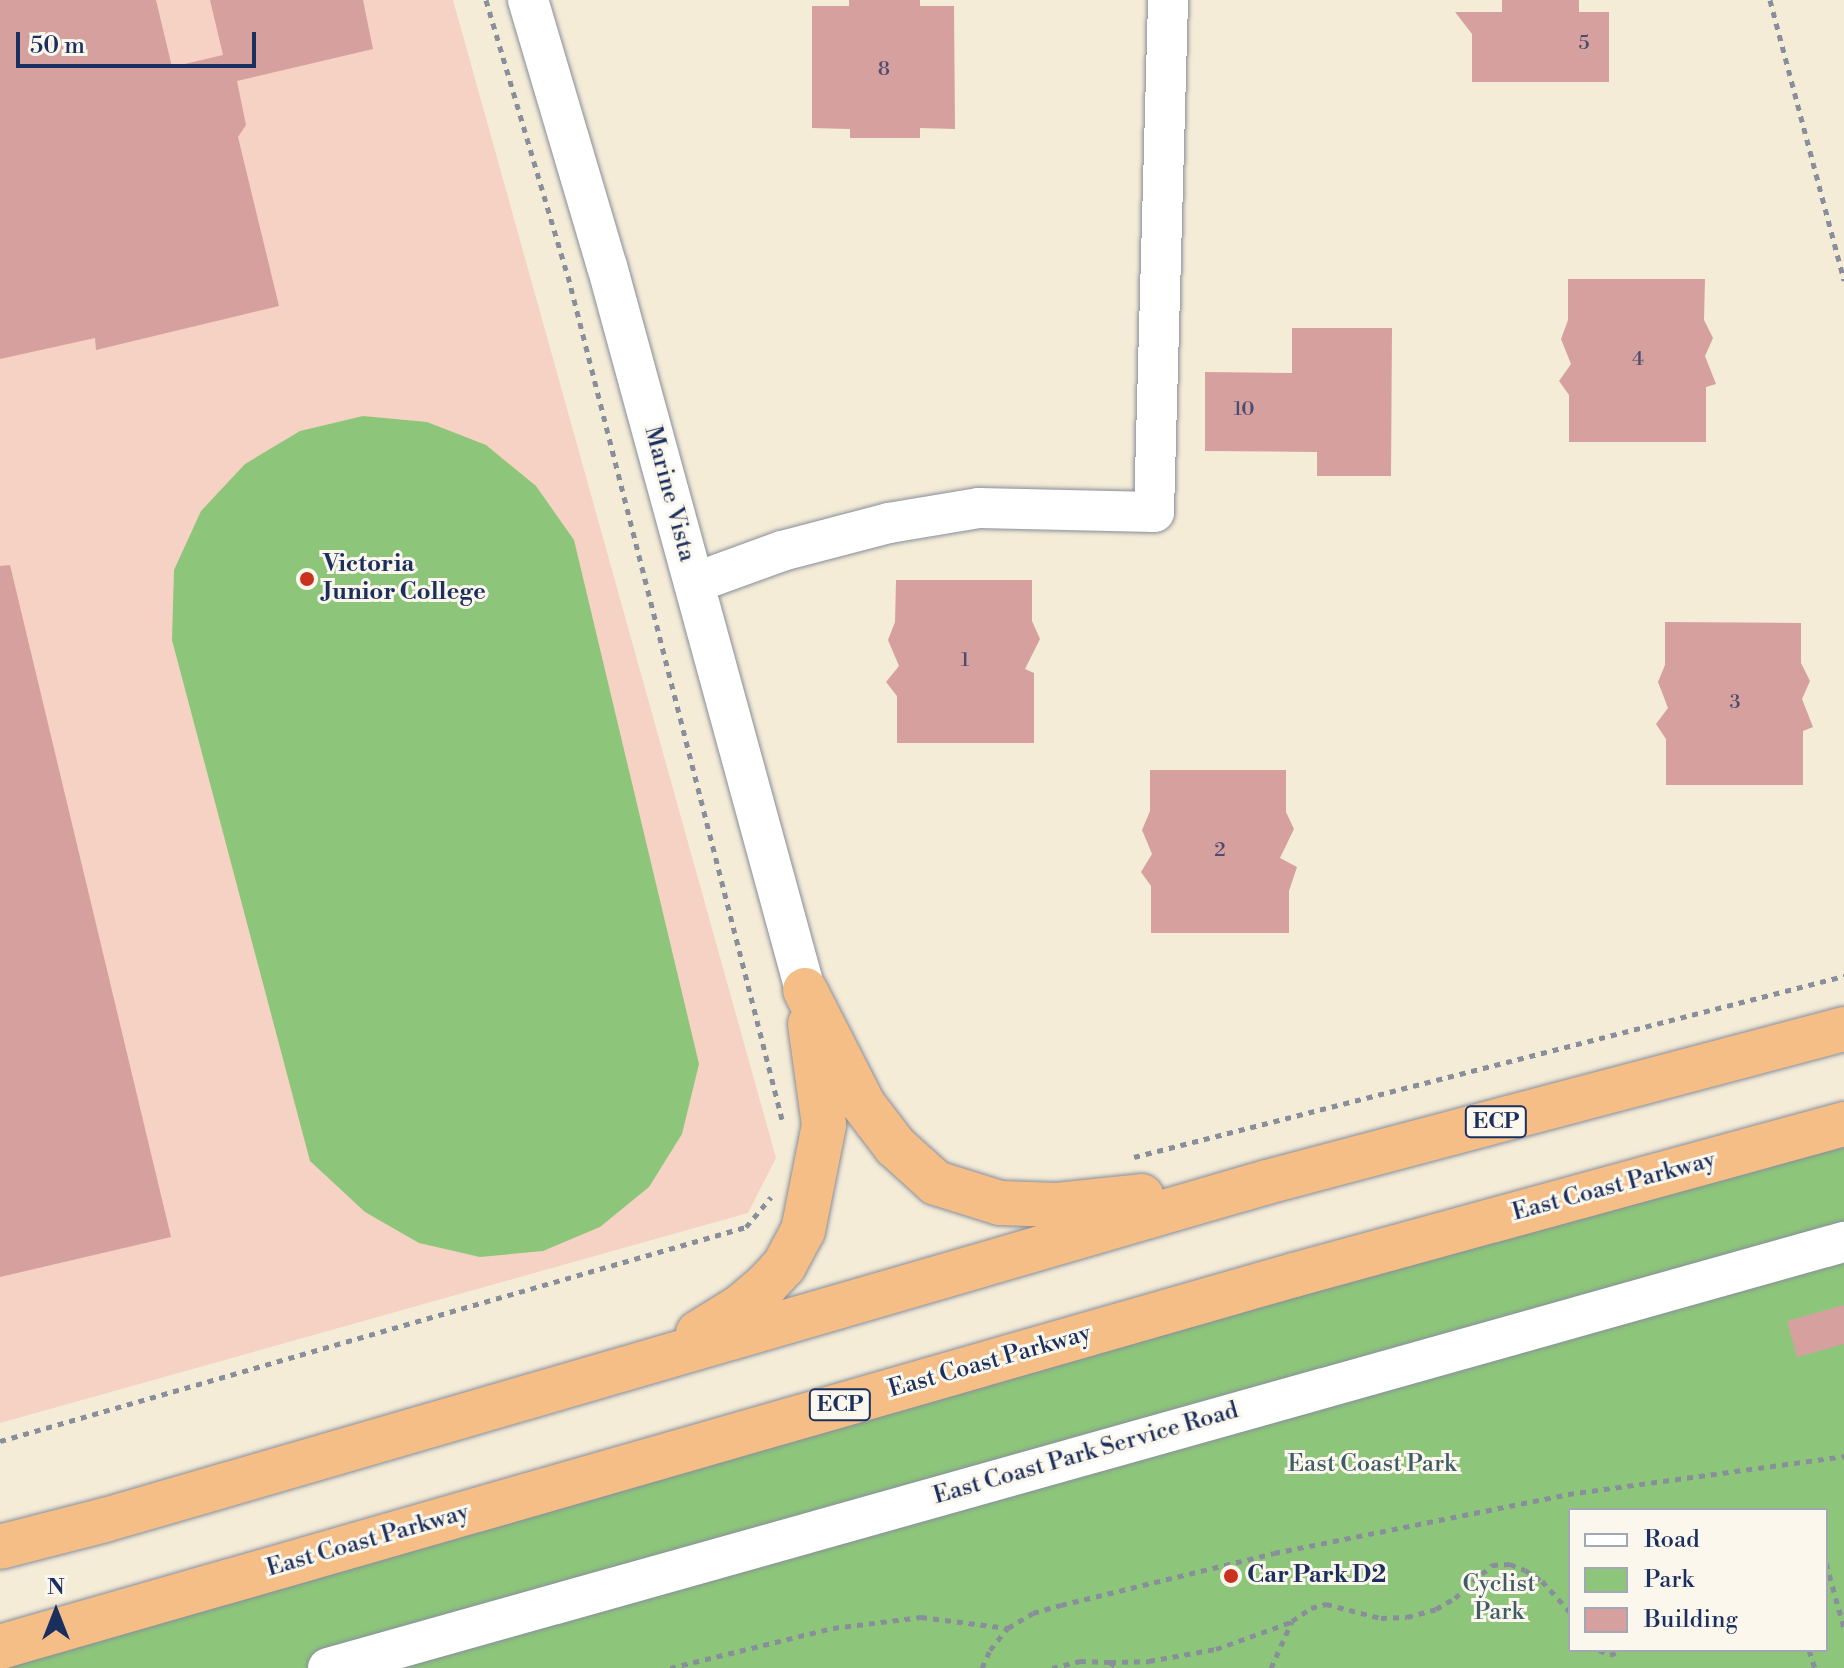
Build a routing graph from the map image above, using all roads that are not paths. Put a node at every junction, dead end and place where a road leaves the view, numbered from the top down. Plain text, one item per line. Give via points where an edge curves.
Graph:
1 (528, 0) edge
2 (1168, 0) edge
3 (694, 583) junction
4 (805, 990) junction
5 (1844, 1029) edge
6 (1844, 1124) edge
7 (1267, 1182) junction
8 (1844, 1242) edge
9 (654, 1360) junction
10 (0, 1547) edge
11 (0, 1647) edge
12 (328, 1668) edge

1 - 3 street, Marine Vista
2 - 3 street via 1154,512 979,508 889,523 782,551
3 - 4 street, Marine Vista
4 - 7 highway via 863,1104 895,1146 936,1183 1000,1203 1057,1205
4 - 9 highway via 824,1125 803,1231 784,1266 766,1285
5 - 7 highway, ECP
6 - 11 highway, East Coast Parkway / ECP via 1294,1275
7 - 9 highway, ECP
8 - 12 street, East Coast Park Service Road
9 - 10 highway, ECP

